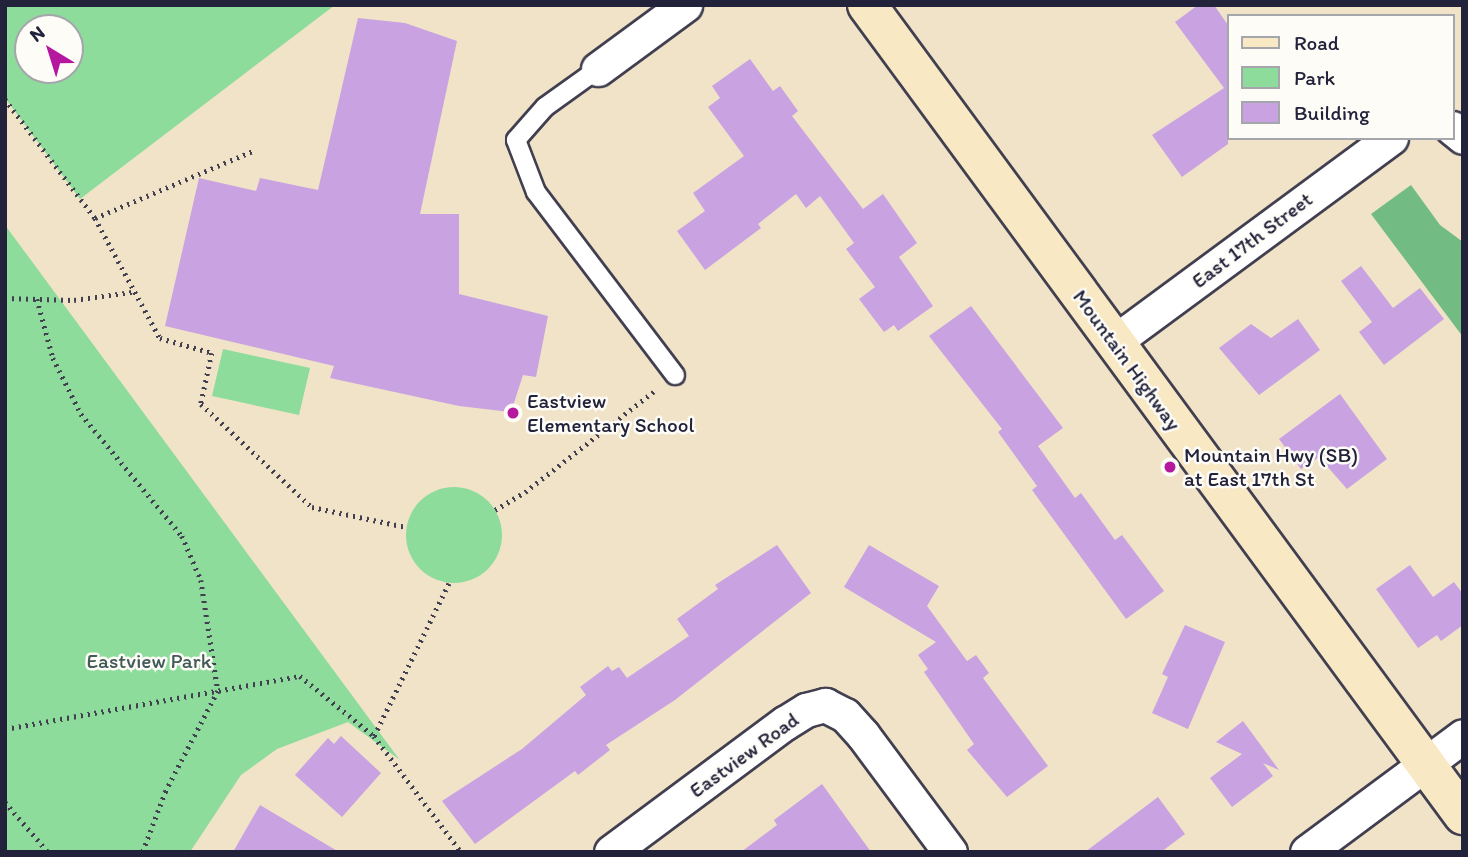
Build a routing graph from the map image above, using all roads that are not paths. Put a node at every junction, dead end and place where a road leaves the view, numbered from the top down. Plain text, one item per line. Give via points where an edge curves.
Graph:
1 (685, 5) edge
2 (867, 5) edge
3 (598, 69) joint
4 (1388, 140) edge
5 (1114, 342) junction
6 (675, 376) road end
7 (1463, 736) edge
8 (1425, 764) junction
9 (1463, 815) edge
10 (611, 852) edge
11 (950, 852) edge
12 (1307, 852) edge

1 - 3 street
2 - 5 main road, Mountain Highway
3 - 6 lane via 545,107 516,140 536,192
4 - 5 street, East 17th Street
5 - 8 main road, Mountain Highway
7 - 8 street
8 - 9 main road, Mountain Highway
8 - 12 street
10 - 11 street, Eastview Road via 785,723 825,705 845,715 863,735

